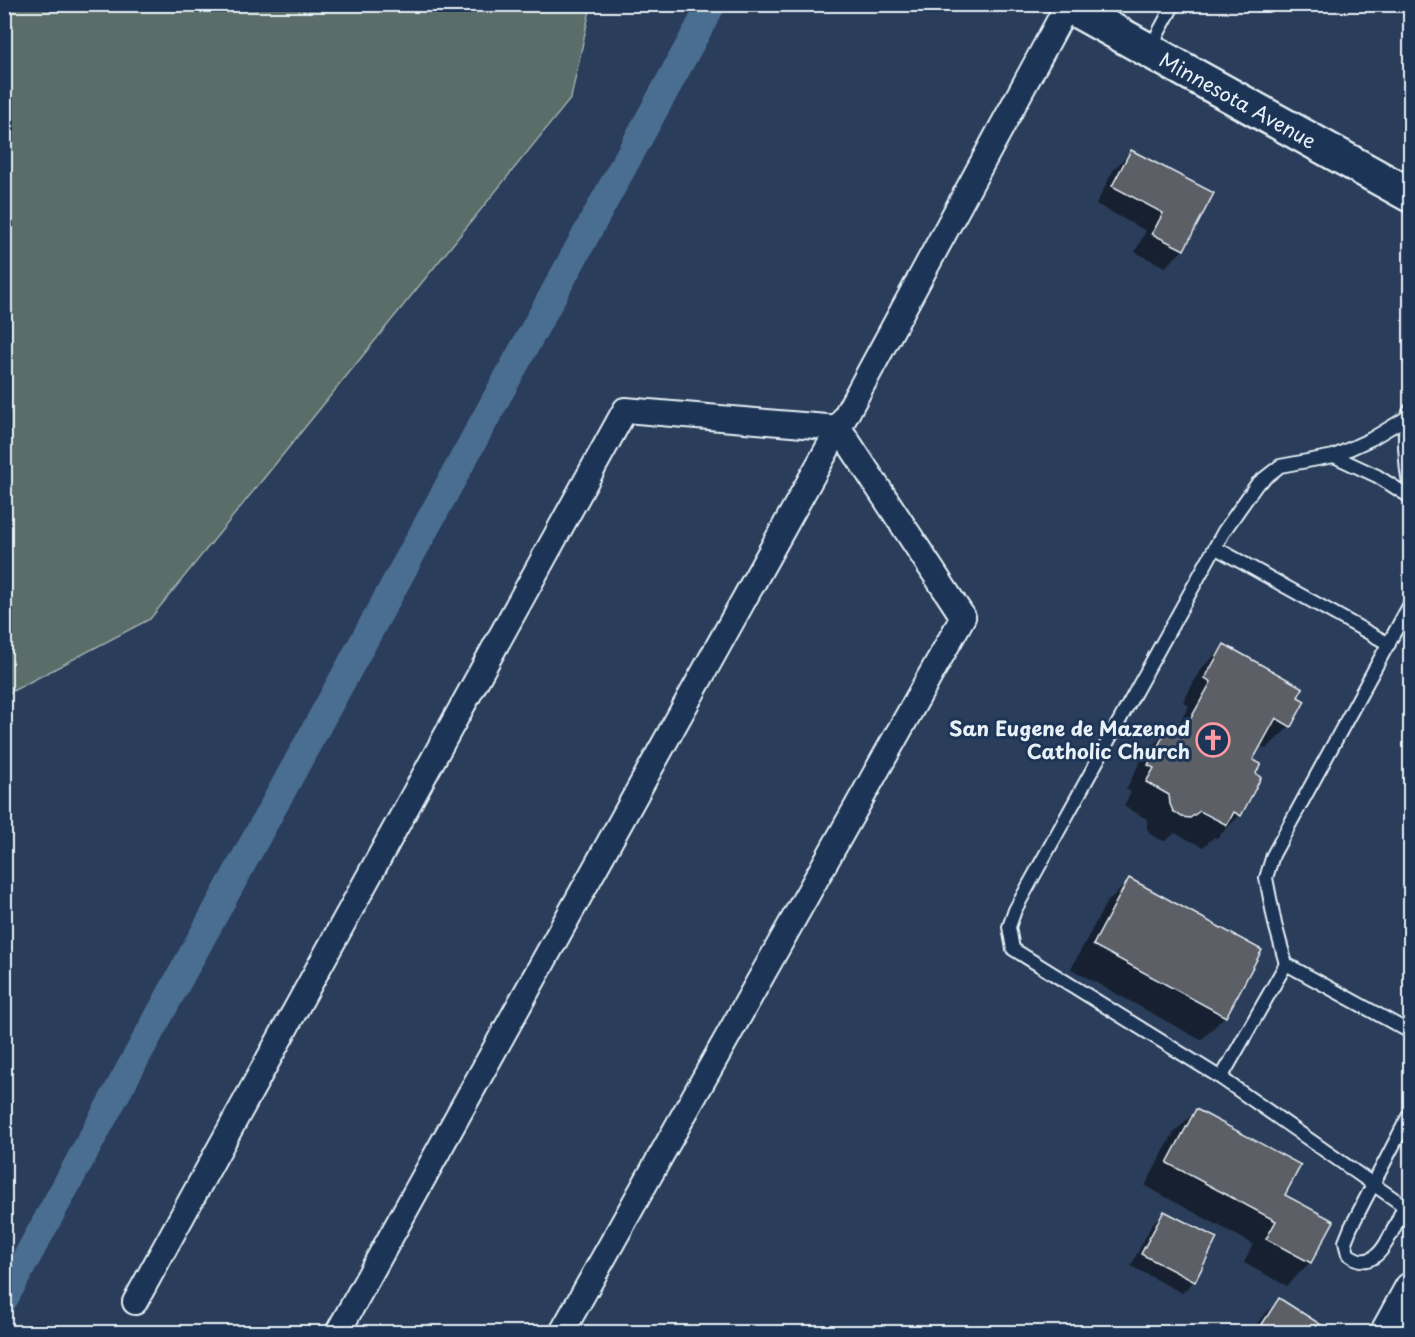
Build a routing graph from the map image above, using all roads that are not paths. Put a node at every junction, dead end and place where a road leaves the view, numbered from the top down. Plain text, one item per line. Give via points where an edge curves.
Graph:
1 (1174, 4) edge
2 (1066, 5) edge
3 (1148, 51) junction
4 (1410, 195) edge
5 (1408, 414) edge
6 (839, 428) junction
7 (1334, 456) junction
8 (1410, 489) edge
9 (1410, 497) edge
10 (1216, 548) junction
11 (1410, 604) edge
12 (1389, 644) junction
13 (1286, 964) junction
14 (1410, 1032) edge
15 (1221, 1078) junction
16 (1410, 1113) edge
17 (1373, 1184) junction
18 (1407, 1208) edge
19 (1410, 1288) edge
20 (135, 1302) dead end
21 (338, 1332) edge
22 (562, 1332) edge
23 (1386, 1332) edge

1 - 3 lane
2 - 3 main road, Minnesota Avenue
2 - 6 street
3 - 4 main road, Minnesota Avenue
5 - 7 lane via 1371,439
5 - 8 lane via 1406,471
6 - 20 street via 625,410
6 - 21 street
6 - 22 street via 963,617
7 - 9 lane
7 - 10 lane via 1280,466 1257,484
10 - 12 lane
10 - 15 lane via 1009,927 1013,949
11 - 12 lane
12 - 13 lane via 1273,855 1266,878
13 - 14 lane
13 - 15 lane
15 - 17 lane
16 - 17 lane
17 - 18 lane
17 - 18 lane via 1346,1242 1348,1254 1356,1260 1366,1262 1376,1257
19 - 23 street

